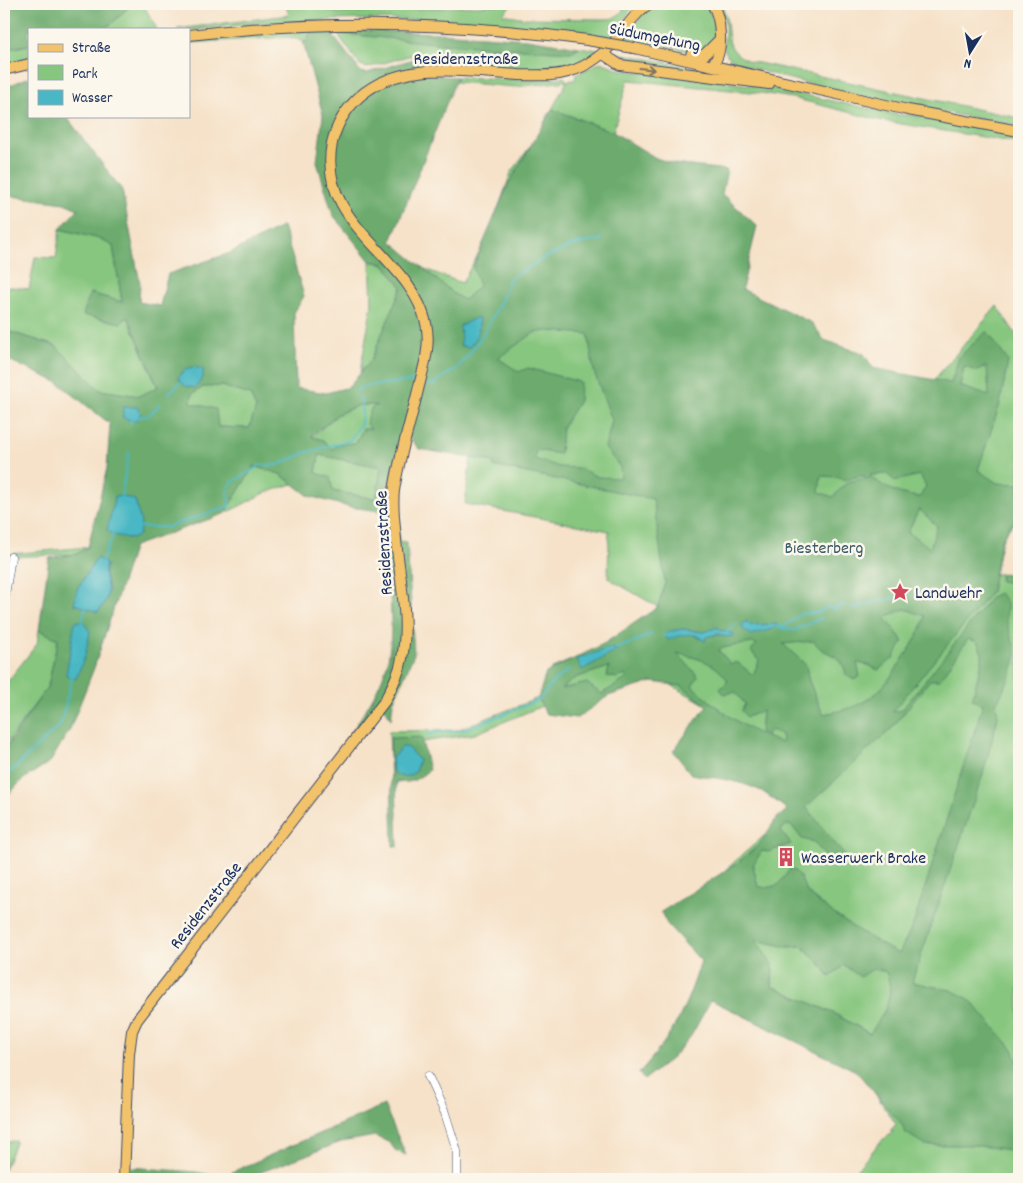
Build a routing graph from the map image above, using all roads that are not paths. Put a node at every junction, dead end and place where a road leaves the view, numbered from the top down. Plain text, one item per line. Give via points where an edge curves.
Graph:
1 (638, 4) edge
2 (650, 4) edge
3 (712, 4) edge
4 (632, 20) junction
5 (190, 35) edge
6 (719, 44) junction
7 (603, 54) junction
8 (663, 54) junction
9 (28, 64) edge
10 (713, 64) junction
11 (4, 70) edge
12 (746, 73) junction
13 (814, 89) junction
14 (1019, 130) edge
15 (11, 557) dead end
16 (4, 601) edge
17 (428, 1076) dead end
18 (124, 1179) edge
19 (457, 1179) edge

1 - 4 main road, Residenzstraße
2 - 4 main road, Residenzstraße
3 - 6 main road via 720,22
4 - 7 main road, Residenzstraße
5 - 8 main road, Südumgehung, bridge via 302,25 459,27 587,40
6 - 8 main road via 704,55
6 - 10 main road
6 - 12 main road via 733,66
7 -> 13 main road via 620,65
7 - 18 main road, Residenzstraße via 570,72 551,75 440,71 401,75 386,80 359,97 334,132 330,173 340,200 349,216 408,287 426,324 426,360 394,494 404,623 400,666 384,702 137,1020 129,1054
8 - 10 main road, Südumgehung
9 - 11 main road
10 - 12 main road, Südumgehung
12 - 13 main road, Südumgehung
13 - 14 main road, Südumgehung
15 - 16 street
17 - 19 street via 457,1151

